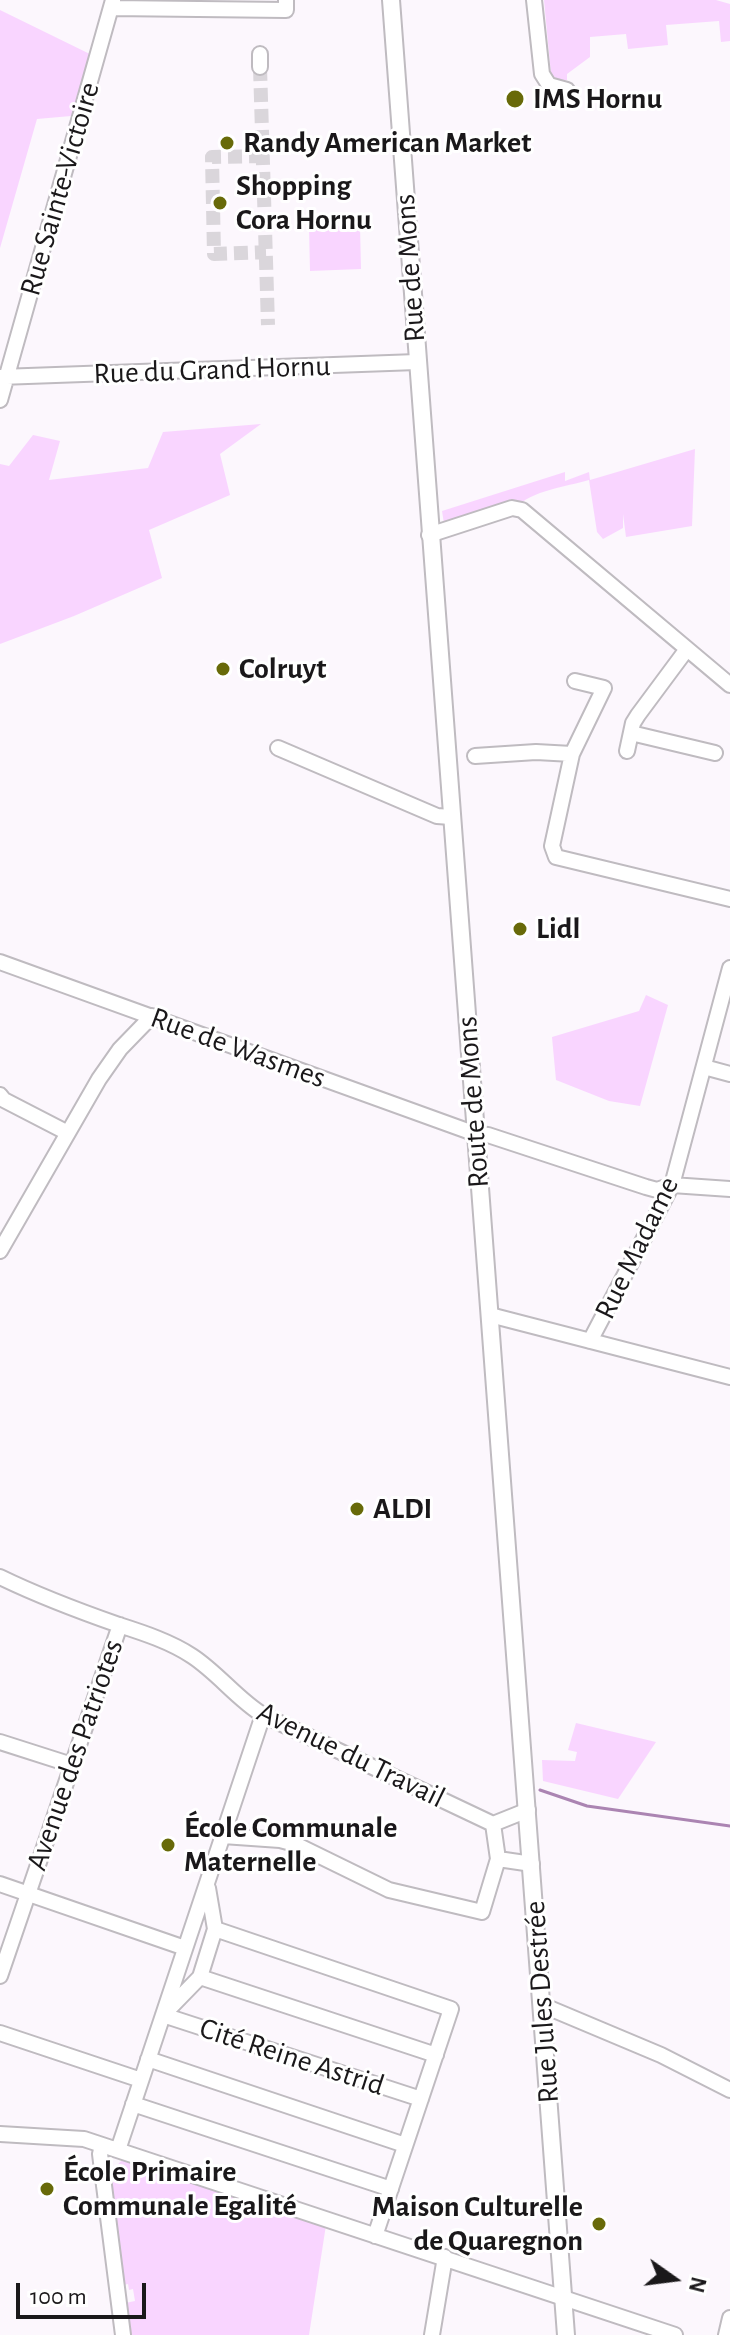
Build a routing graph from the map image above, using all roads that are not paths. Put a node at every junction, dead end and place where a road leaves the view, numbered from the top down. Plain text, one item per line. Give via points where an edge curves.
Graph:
1 (286, 0) edge
2 (391, 0) edge
3 (534, 0) edge
4 (112, 4) edge
5 (567, 90) dead end
6 (417, 362) junction
7 (3, 377) edge
8 (0, 400) edge
9 (429, 535) junction
10 (687, 649) junction
11 (575, 681) dead end
12 (730, 685) edge
13 (631, 733) junction
14 (278, 748) dead end
15 (627, 751) dead end
16 (715, 753) dead end
17 (572, 754) junction
18 (475, 756) dead end
19 (451, 817) junction
20 (730, 899) edge
21 (0, 962) edge
22 (730, 968) edge
23 (152, 1016) junction
24 (704, 1067) junction
25 (730, 1074) edge
26 (0, 1095) edge
27 (66, 1132) junction
28 (476, 1134) junction
29 (672, 1185) junction
30 (730, 1189) edge
31 (0, 1251) edge
32 (490, 1315) junction
33 (590, 1341) junction
34 (730, 1377) edge
35 (0, 1577) edge
36 (120, 1625) junction
37 (517, 1668) joint
38 (263, 1715) junction
39 (0, 1742) edge
40 (72, 1765) junction
41 (528, 1810) junction
42 (493, 1824) junction
43 (223, 1836) junction
44 (498, 1859) junction
45 (532, 1864) junction
46 (0, 1884) edge
47 (207, 1884) junction
48 (27, 1894) junction
49 (215, 1929) junction
50 (185, 1948) junction
51 (0, 1976) edge
52 (200, 1977) junction
53 (542, 2005) junction
54 (163, 2015) junction
55 (0, 2033) edge
56 (436, 2055) junction
57 (148, 2059) junction
58 (141, 2080) junction
59 (730, 2090) edge
60 (421, 2099) junction
61 (133, 2104) junction
62 (0, 2134) edge
63 (102, 2145) junction
64 (405, 2145) junction
65 (118, 2150) junction
66 (391, 2189) junction
67 (375, 2236) junction
68 (445, 2257) junction
69 (563, 2297) junction
70 (730, 2318) edge
71 (123, 2335) edge
72 (432, 2335) edge
73 (566, 2335) edge
74 (675, 2335) edge
75 (726, 2335) edge

1 - 4 street via 286,10
2 - 6 main road, Rue de Mons
3 - 5 street via 542,74 549,85
4 - 7 street, Rue Sainte-Victoire
6 - 7 street, Rue du Grand Hornu
6 - 9 main road, Rue de Mons
7 - 8 street, Rue Sainte-Victoire
9 - 10 street via 519,509
9 - 19 main road, Route de Mons
10 - 12 street
10 - 13 street via 638,715
11 - 17 street via 604,688
13 - 15 street
13 - 16 street
14 - 19 street via 437,816
17 - 18 street
17 - 20 street via 552,846 556,857
19 - 28 main road, Route de Mons
21 - 23 street, Rue de Wasmes
22 - 24 street, Rue Madame
23 - 27 street via 110,1062
23 - 28 street, Rue de Wasmes
24 - 25 street
24 - 29 street, Rue Madame
26 - 27 street
27 - 31 street
28 - 29 street, Rue de Wasmes via 657,1190
28 - 32 main road, Route de Mons
29 - 30 street, Rue de Wasmes
29 - 33 street, Rue Madame
32 - 33 street
32 - 37 main road, Route de Mons
33 - 34 street
35 - 36 street, Avenue du Travail
36 - 38 street, Avenue du Travail via 194,1657
36 - 40 street, Avenue des Patriotes
37 - 41 main road, Rue Jules Destrée
38 - 42 street, Avenue du Travail
38 - 43 street
39 - 40 street
40 - 48 street, Avenue des Patriotes
41 - 42 street
41 - 45 main road, Rue Jules Destrée
42 - 44 street
43 - 44 street via 295,1844 389,1890 482,1912
43 - 47 street
44 - 45 street
45 - 53 main road, Rue Jules Destrée
46 - 48 street
47 - 49 street
47 - 50 street
48 - 50 street
48 - 51 street, Avenue des Patriotes
49 - 52 street
49 - 56 street via 451,2009
50 - 54 street
52 - 54 street
52 - 56 street, Cité Reine Astrid
53 - 59 street
53 - 69 main road, Rue Jules Destrée
54 - 57 street
54 - 60 street, Cité Reine Astrid
55 - 58 street
56 - 60 street
57 - 58 street
57 - 64 street, Cité Reine Astrid
58 - 61 street
60 - 64 street
61 - 65 street
61 - 66 street
62 - 63 street via 73,2137
63 - 65 street
63 - 71 street
64 - 66 street
65 - 67 street
66 - 67 street
67 - 68 street
68 - 69 street
68 - 72 street
69 - 73 main road, Rue Jules Destrée
69 - 74 street
70 - 75 street

